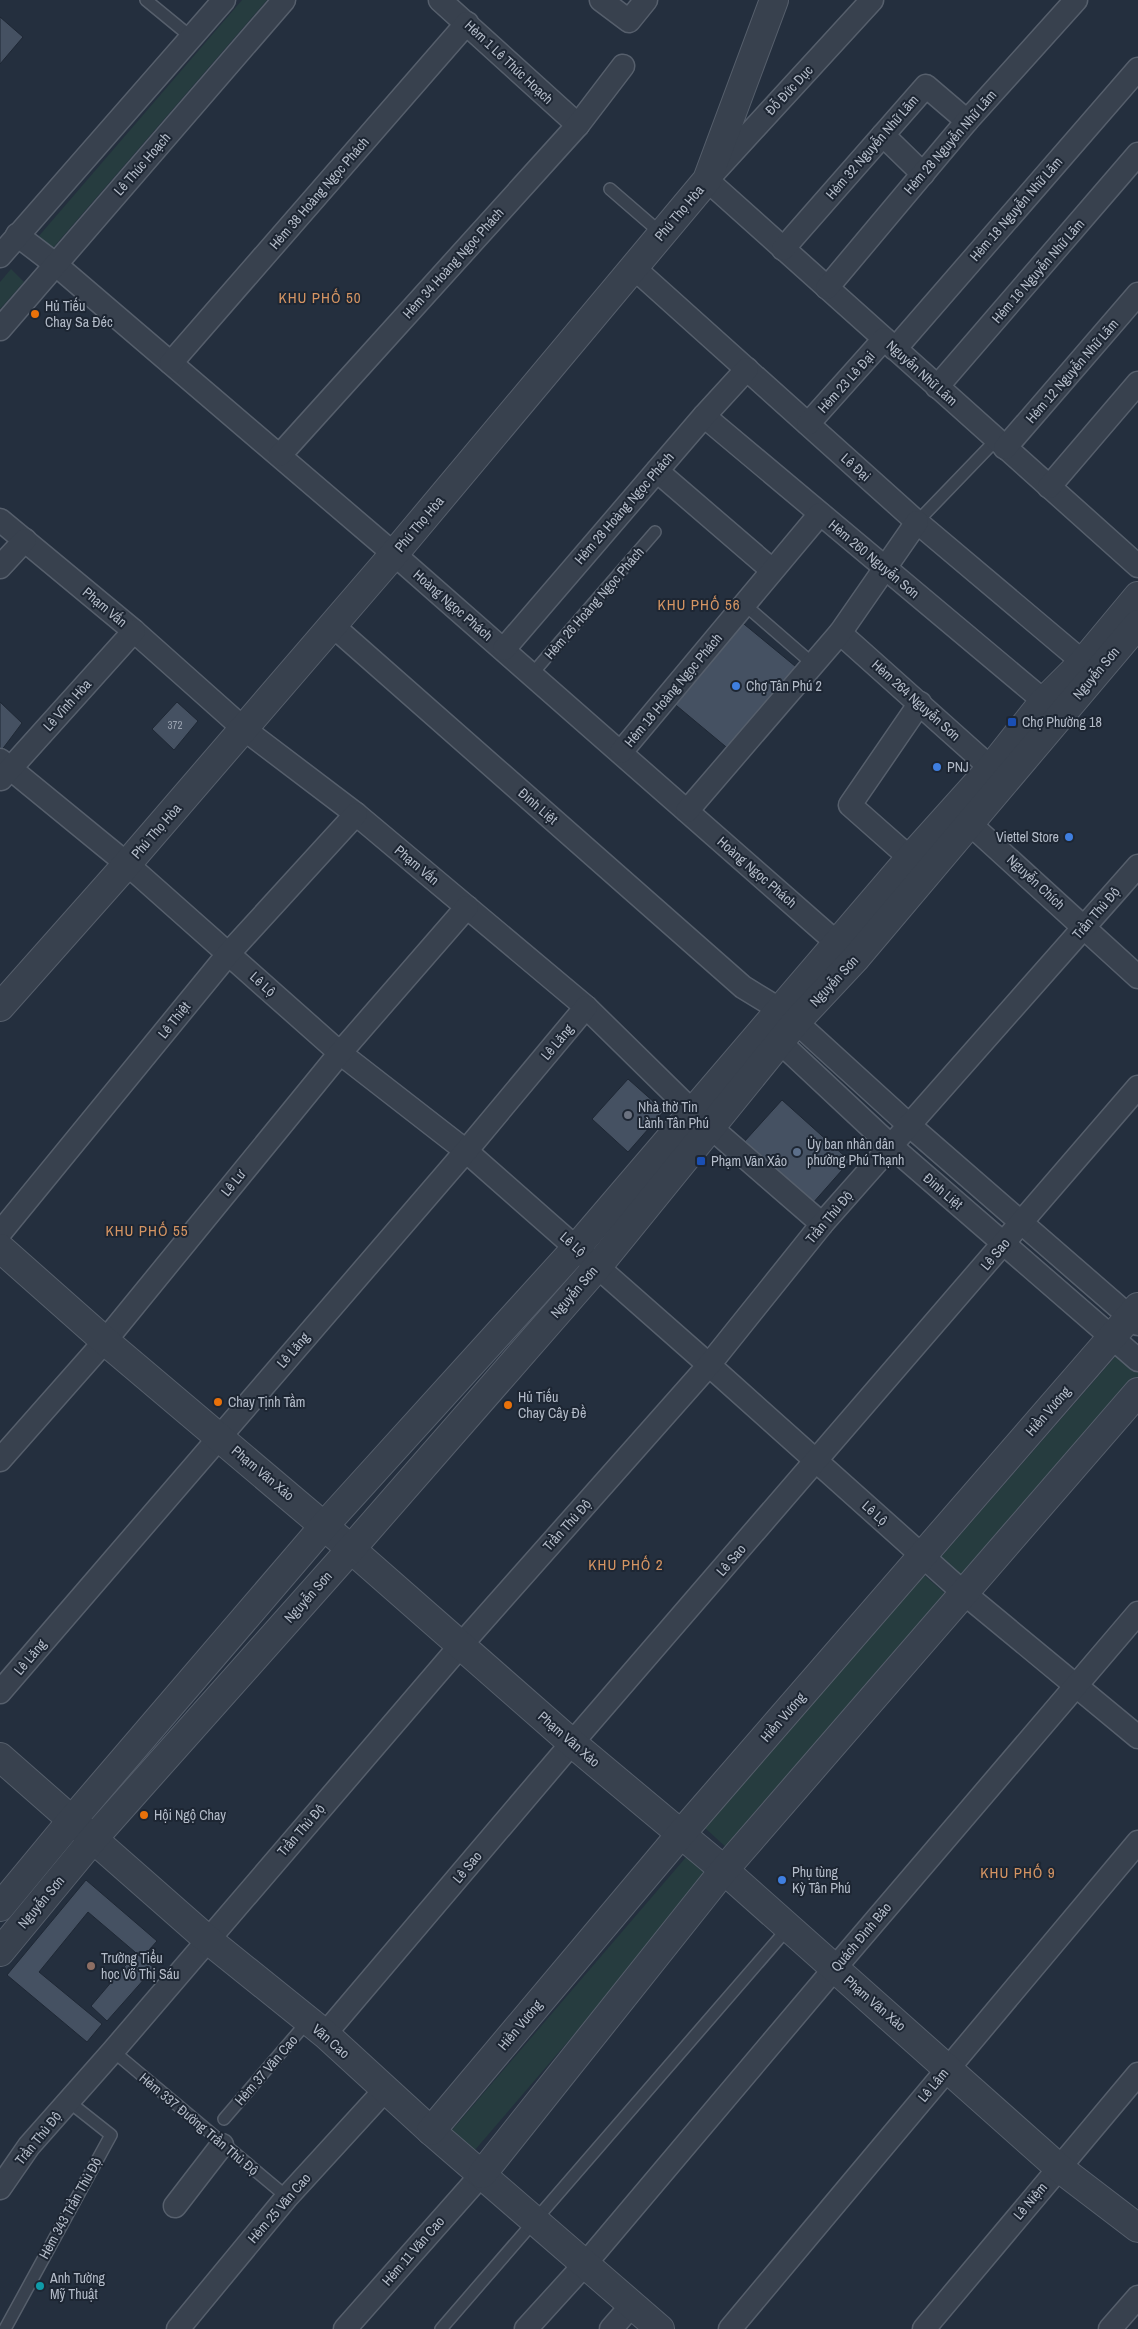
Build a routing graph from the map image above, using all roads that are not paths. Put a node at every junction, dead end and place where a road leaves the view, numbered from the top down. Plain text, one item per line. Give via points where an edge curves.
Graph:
1 (146, 0) edge
2 (224, 0) edge
3 (284, 0) edge
4 (440, 0) edge
5 (601, 0) edge
6 (646, 0) edge
7 (774, 0) edge
8 (872, 0) edge
9 (1076, 0) edge
10 (467, 23) junction
11 (192, 37) junction
12 (623, 66) dead end
13 (1138, 69) edge
14 (967, 121) junction
15 (578, 125) junction
16 (883, 135) junction
17 (1138, 154) edge
18 (923, 174) junction
19 (707, 180) junction
20 (610, 189) dead end
21 (662, 234) junction
22 (17, 235) junction
23 (783, 249) junction
24 (0, 256) edge
25 (55, 264) junction
26 (634, 268) junction
27 (827, 288) junction
28 (1138, 294) edge
29 (0, 329) edge
30 (889, 344) junction
31 (171, 363) junction
32 (747, 369) junction
33 (1138, 383) edge
34 (937, 387) junction
35 (704, 416) junction
36 (808, 424) junction
37 (1001, 444) junction
38 (280, 455) junction
39 (657, 471) junction
40 (1049, 487) junction
41 (820, 514) junction
42 (0, 520) edge
43 (917, 522) junction
44 (655, 532) dead end
45 (25, 540) junction
46 (394, 554) junction
47 (1138, 566) edge
48 (0, 567) edge
49 (884, 568) junction
50 (772, 570) junction
51 (1138, 596) edge
52 (745, 605) junction
53 (1138, 624) edge
54 (332, 625) junction
55 (134, 631) junction
56 (840, 633) junction
57 (504, 649) junction
58 (1083, 662) junction
59 (813, 664) junction
60 (532, 674) junction
61 (1044, 701) junction
62 (920, 703) junction
63 (244, 729) junction
64 (621, 752) junction
65 (991, 768) junction
66 (3, 770) edge
67 (687, 811) junction
68 (356, 814) junction
69 (963, 816) junction
70 (910, 858) junction
71 (127, 864) junction
72 (1138, 866) edge
73 (468, 907) junction
74 (1084, 926) junction
75 (837, 943) junction
76 (229, 953) junction
77 (1138, 977) edge
78 (0, 1007) edge
79 (586, 1007) junction
80 (780, 1025) junction
81 (340, 1053) junction
82 (1138, 1087) edge
83 (702, 1119) junction
84 (909, 1125) junction
85 (891, 1146) junction
86 (466, 1151) junction
87 (1021, 1222) junction
88 (822, 1224) junction
89 (0, 1233) edge
90 (1004, 1244) junction
91 (577, 1247) junction
92 (0, 1248) edge
93 (598, 1266) junction
94 (1129, 1321) edge
95 (105, 1341) junction
96 (1138, 1360) edge
97 (709, 1365) junction
98 (1138, 1392) edge
99 (219, 1436) junction
100 (0, 1460) edge
101 (817, 1462) junction
102 (324, 1526) junction
103 (351, 1548) junction
104 (924, 1556) junction
105 (965, 1594) junction
106 (1138, 1613) edge
107 (461, 1644) junction
108 (1075, 1685) junction
109 (0, 1692) edge
110 (1138, 1737) edge
111 (572, 1743) junction
112 (0, 1757) edge
113 (72, 1820) junction
114 (680, 1835) junction
115 (94, 1838) junction
116 (1138, 1842) edge
117 (724, 1870) junction
118 (0, 1907) edge
119 (789, 1927) junction
120 (207, 1939) junction
121 (0, 1952) edge
122 (835, 1968) junction
123 (317, 2028) junction
124 (113, 2051) junction
125 (948, 2067) junction
126 (1138, 2074) edge
127 (385, 2090) junction
128 (68, 2100) junction
129 (224, 2119) dead end
130 (431, 2131) junction
131 (222, 2145) junction
132 (1058, 2167) junction
133 (482, 2174) junction
134 (0, 2188) edge
135 (287, 2197) junction
136 (175, 2206) dead end
137 (536, 2220) junction
138 (1138, 2228) edge
139 (586, 2264) junction
140 (1138, 2297) edge
141 (632, 2305) junction
142 (5, 2329) edge
143 (178, 2329) edge
144 (345, 2329) edge
145 (441, 2329) edge
146 (526, 2329) edge
147 (611, 2329) edge
148 (660, 2329) edge
149 (730, 2329) edge
150 (924, 2329) edge
151 (1110, 2329) edge

1 - 11 lane
2 - 11 street
3 - 25 street, Lê Thúc Hoạch
4 - 10 street, Hẻm 1 Lê Thúc Hoạch
5 - 6 street via 629,21
7 - 19 street, Phú Thọ Hòa
8 - 19 street, Đỗ Đức Dục
9 - 14 street, Hẻm 28 Nguyễn Nhữ Lãm
10 - 15 street, Hẻm 1 Lê Thúc Hoạch
10 - 31 street, Hẻm 38 Hoàng Ngọc Phách
11 - 22 street
12 - 15 street, Hẻm 34 Hoàng Ngọc Phách
13 - 30 street, Hẻm 18 Nguyễn Nhữ Lãm
14 - 16 street, Hẻm 32 Nguyễn Nhữ Lãm via 926,86
14 - 18 street, Hẻm 28 Nguyễn Nhữ Lãm
15 - 38 street, Hẻm 34 Hoàng Ngọc Phách
16 - 18 street
16 - 23 street, Hẻm 32 Nguyễn Nhữ Lãm
17 - 34 street, Hẻm 16 Nguyễn Nhữ Lãm
18 - 27 street, Hẻm 28 Nguyễn Nhữ Lãm
19 - 21 street, Phú Thọ Hòa
19 - 23 street, Nguyễn Nhữ Lãm
20 - 21 lane
21 - 26 street, Phú Thọ Hòa
22 - 24 street
22 - 25 street, Hoàng Ngọc Phách
23 - 27 street, Nguyễn Nhữ Lãm
25 - 29 street, Lê Thúc Hoạch
25 - 31 street, Hoàng Ngọc Phách
26 - 32 street, Lê Đại
26 - 46 street, Phú Thọ Hòa
27 - 30 street, Nguyễn Nhữ Lãm
28 - 37 street, Hẻm 12 Nguyễn Nhữ Lãm
30 - 34 street, Nguyễn Nhữ Lãm
30 - 36 street, Hẻm 23 Lê Đại
31 - 38 street, Hoàng Ngọc Phách
32 - 35 street, Hẻm 28 Hoàng Ngọc Phách
32 - 36 street, Lê Đại
33 - 40 street
34 - 37 street, Nguyễn Nhữ Lãm
35 - 39 street, Hẻm 28 Hoàng Ngọc Phách
35 - 41 street, Hẻm 260 Nguyễn Sơn
36 - 43 street, Lê Đại
37 - 40 street, Nguyễn Nhữ Lãm
37 - 43 lane
38 - 46 street, Hoàng Ngọc Phách
39 - 50 street
39 - 57 street, Hẻm 28 Hoàng Ngọc Phách
40 - 47 street, Nguyễn Nhữ Lãm
41 - 49 street, Hẻm 260 Nguyễn Sơn
41 - 50 street, Hẻm 18 Hoàng Ngọc Phách
42 - 45 street, Phạm Vấn
43 - 49 street
43 - 58 street, Lê Đại
44 - 60 lane, Hẻm 26 Hoàng Ngọc Phách
45 - 48 street
45 - 55 street, Phạm Vấn
46 - 54 street, Phú Thọ Hòa
46 - 57 street, Hoàng Ngọc Phách
49 - 56 street
49 - 61 street, Hẻm 260 Nguyễn Sơn
50 - 52 street, Hẻm 18 Hoàng Ngọc Phách
51 - 58 street, Nguyễn Sơn
52 - 59 lane
52 - 64 street, Hẻm 18 Hoàng Ngọc Phách
53 - 69 street, Nguyễn Sơn
54 - 63 street, Phú Thọ Hòa
54 - 80 street, Đinh Liệt via 743,987
55 - 63 street, Phạm Vấn
55 - 66 street, Lê Vĩnh Hòa
56 - 59 street
56 - 62 street, Hẻm 264 Nguyễn Sơn
57 - 60 street, Hoàng Ngọc Phách
58 - 61 street, Nguyễn Sơn
59 - 67 street
60 - 64 street, Hoàng Ngọc Phách
61 - 65 street, Nguyễn Sơn
62 - 65 street, Hẻm 264 Nguyễn Sơn
62 - 70 street via 850,805
63 - 68 street, Phạm Vấn
63 - 71 street, Phú Thọ Hòa
64 - 67 street, Hoàng Ngọc Phách
65 - 69 street, Nguyễn Sơn
66 - 71 street, Lê Lộ
67 - 75 street, Hoàng Ngọc Phách
68 - 73 street, Phạm Vấn
68 - 76 street, Lê Thiệt
69 - 70 street, Nguyễn Sơn
69 - 74 street, Nguyễn Chích
69 - 80 street, Nguyễn Sơn via 855,958
70 - 75 street, Nguyễn Sơn
71 - 76 street, Lê Lộ
71 - 78 street, Phú Thọ Hòa
72 - 74 street, Trần Thủ Độ
73 - 79 street, Phạm Vấn
73 - 81 street, Lê Lư
74 - 77 street, Nguyễn Chích
74 - 84 street, Trần Thủ Độ
75 - 80 street, Nguyễn Sơn
76 - 81 street, Lê Lộ
76 - 89 street, Lê Thiệt
79 - 83 street, Phạm Vấn
79 - 86 street, Lê Lăng
80 - 83 street, Nguyễn Sơn
80 - 84 street, Đinh Liệt
80 - 85 street, Đinh Liệt
81 - 86 street, Lê Lộ
81 - 95 street, Lê Lư
82 - 87 street, Lê Sao
83 - 88 street, Phạm Vấn
83 - 91 street, Nguyễn Sơn
83 - 93 street, Nguyễn Sơn
84 - 85 street, Trần Thủ Độ
84 - 87 street, Đinh Liệt
85 - 88 street, Trần Thủ Độ
85 - 90 street, Đinh Liệt
86 - 91 street, Lê Lộ
86 - 99 street, Lê Lăng
87 - 90 street, Lê Sao
87 - 94 street, Đinh Liệt
88 - 97 street, Trần Thủ Độ
90 - 94 street, Đinh Liệt
90 - 101 street, Lê Sao
91 - 93 street, Lê Lộ
91 - 102 street, Nguyễn Sơn
92 - 95 street, Phạm Văn Xảo
93 - 97 street, Lê Lộ
93 - 103 street, Nguyễn Sơn
94 - 96 street, Đinh Liệt
94 - 104 street, Hiền Vương
95 - 99 street, Phạm Văn Xảo
95 - 100 street, Lê Lư
97 - 101 street, Lê Lộ
97 - 107 street, Trần Thủ Độ
98 - 105 street
99 - 102 street, Phạm Văn Xảo
99 - 109 street, Lê Lăng
101 - 104 street, Lê Lộ
101 - 111 street, Lê Sao
102 - 103 street, Phạm Văn Xảo
102 - 113 street, Nguyễn Sơn
103 - 107 street, Phạm Văn Xảo
103 - 115 street, Nguyễn Sơn
104 - 105 street, Lê Lộ
104 - 114 street, Hiền Vương
105 - 108 street, Lê Lộ
105 - 117 street
106 - 108 street, Quách Đình Bảo
107 - 111 street, Phạm Văn Xảo
107 - 120 street, Trần Thủ Độ
108 - 110 street, Lê Lộ
108 - 122 street, Quách Đình Bảo
111 - 114 street, Phạm Văn Xảo
111 - 123 street, Lê Sao
112 - 113 street, Văn Cao
113 - 115 street, Văn Cao
113 - 118 street, Nguyễn Sơn
114 - 117 street, Phạm Văn Xảo
114 - 130 street, Hiền Vương
115 - 120 street, Văn Cao
115 - 121 street, Nguyễn Sơn
116 - 125 street, Lê Lâm
117 - 119 street, Phạm Văn Xảo
117 - 133 street
119 - 122 street, Phạm Văn Xảo
119 - 137 lane
120 - 123 street, Văn Cao
120 - 124 street, Trần Thủ Độ
122 - 125 street, Phạm Văn Xảo
122 - 139 street, Quách Đình Bảo
123 - 127 street, Văn Cao
123 - 129 lane, Hẻm 37 Văn Cao
124 - 128 street, Trần Thủ Độ
124 - 131 lane, Hẻm 337 Đường Trần Thủ Độ
125 - 132 street, Phạm Văn Xảo
125 - 149 street, Lê Lâm
126 - 132 street, Lê Niệm
127 - 130 street, Văn Cao
127 - 135 street, Hẻm 25 Văn Cao
128 - 134 street, Trần Thủ Độ via 29,2146
128 - 142 lane, Hẻm 343 Trần Thủ Độ via 111,2134
130 - 133 street, Văn Cao
131 - 135 lane, Hẻm 337 Đường Trần Thủ Độ
131 - 136 street
132 - 138 street, Phạm Văn Xảo
132 - 150 street, Lê Niệm
133 - 137 street, Văn Cao
133 - 144 street, Hẻm 11 Văn Cao
135 - 143 street, Hẻm 25 Văn Cao
137 - 139 street, Văn Cao
137 - 145 lane
139 - 141 street, Văn Cao
139 - 146 street, Quách Đình Bảo
140 - 151 street
141 - 147 street
141 - 148 street, Văn Cao

